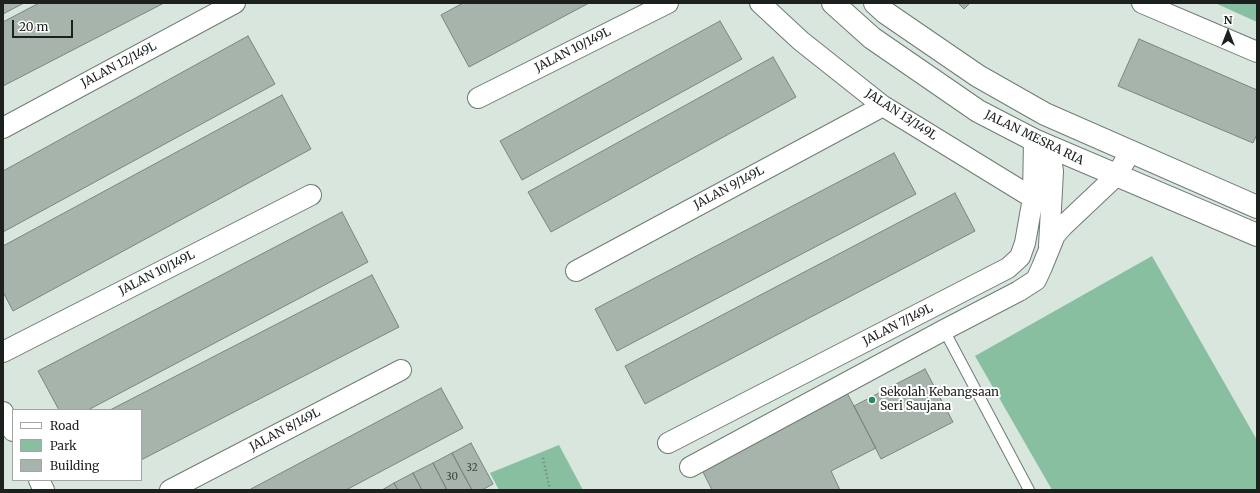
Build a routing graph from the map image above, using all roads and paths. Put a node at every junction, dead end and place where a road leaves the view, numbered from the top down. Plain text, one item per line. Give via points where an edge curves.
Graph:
1 (235, 3) edge
2 (668, 3) edge
3 (760, 3) edge
4 (833, 3) edge
5 (875, 3) edge
6 (1142, 3) edge
7 (1257, 52) edge
8 (478, 98) dead end
9 (883, 106) junction
10 (3, 128) edge
11 (1042, 143) junction
12 (1131, 151) junction
13 (1116, 176) junction
14 (311, 195) dead end
15 (1033, 198) junction
16 (1257, 207) edge
17 (1257, 236) edge
18 (1049, 250) junction
19 (576, 271) dead end
20 (944, 330) junction
21 (3, 352) edge
22 (400, 370) dead end
23 (3, 412) edge
24 (12, 429) edge
25 (668, 443) dead end
26 (543, 458) dead end
27 (690, 467) dead end
28 (40, 481) edge
29 (44, 490) edge
30 (170, 490) edge
31 (550, 490) edge
32 (1029, 490) edge

1 - 10 street, JALAN 12/149L
2 - 8 street, JALAN 10/149L
3 - 9 street, JALAN 13/149L via 801,41
4 - 11 main road, JALAN MESRA RIA via 872,38 971,106
5 - 12 main road via 978,76 1045,114
6 - 7 street
9 - 15 street, JALAN 13/149L
9 - 19 street, JALAN 9/149L
11 - 13 main road, JALAN MESRA RIA
11 - 15 street, JALAN 7/149L
11 - 18 street via 1053,171
12 - 13 street
12 - 16 main road
13 - 17 main road, JALAN MESRA RIA
13 - 18 street via 1062,226
14 - 21 street, JALAN 10/149L
15 - 25 street, JALAN 7/149L via 1025,243 1020,257 1008,268
18 - 20 street via 1036,280
20 - 27 street
20 - 32 lane
22 - 30 street, JALAN 8/149L
23 - 24 street
26 - 31 path
28 - 29 street

